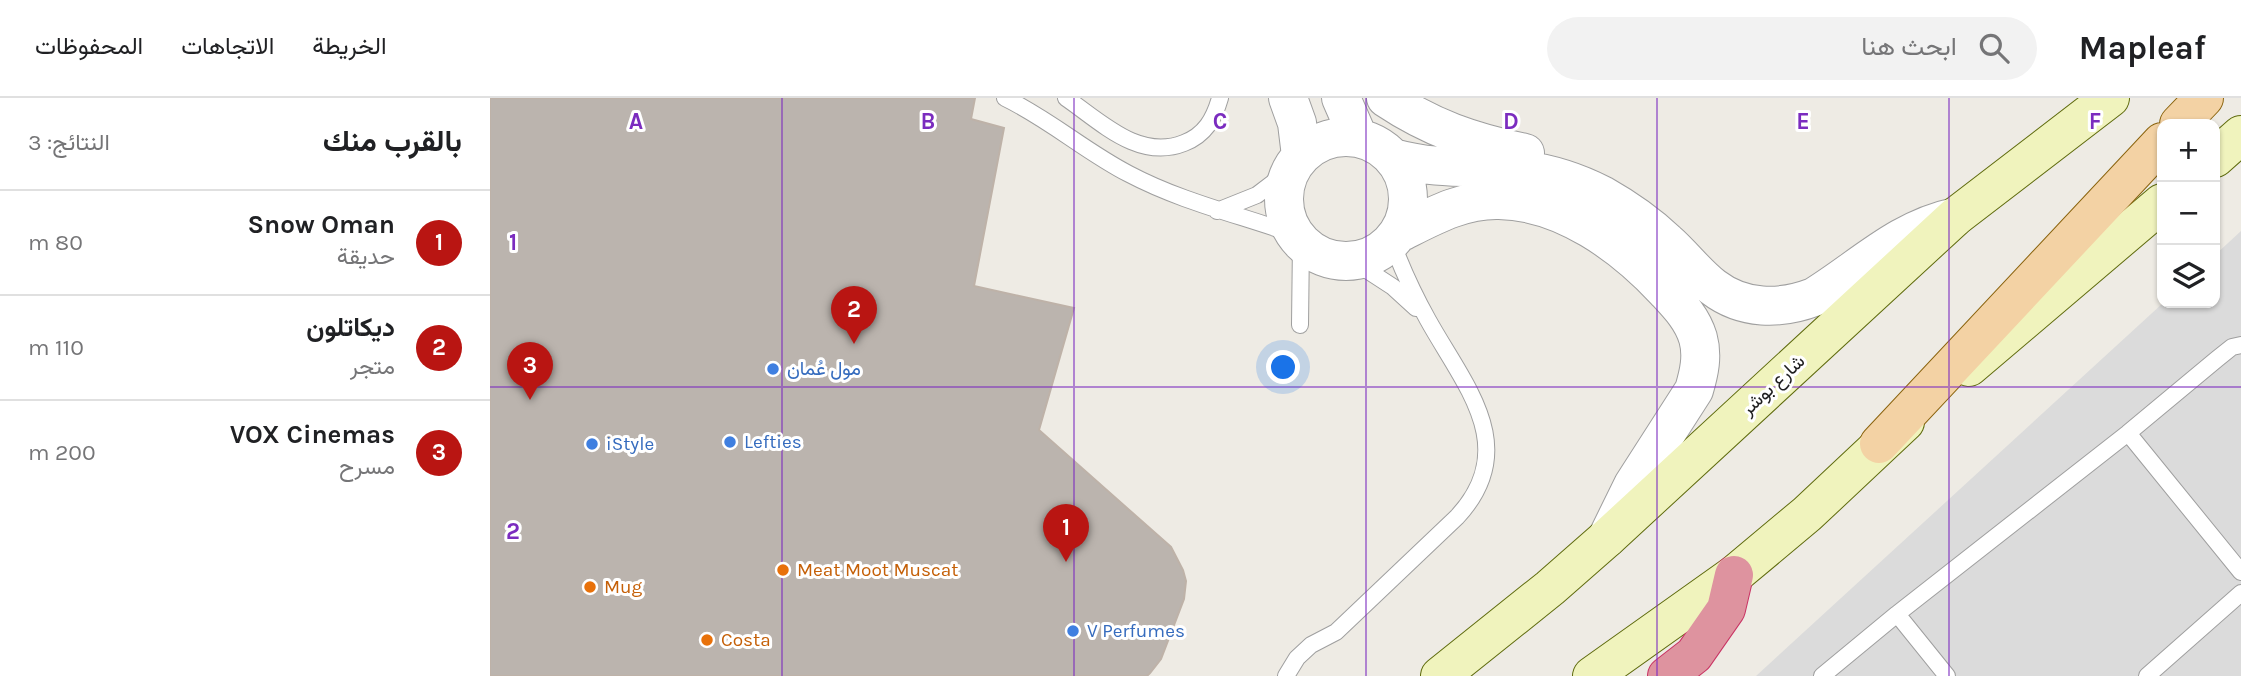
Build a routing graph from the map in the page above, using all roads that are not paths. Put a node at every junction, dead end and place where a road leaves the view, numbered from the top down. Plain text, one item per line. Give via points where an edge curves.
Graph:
1 (1005, 98) edge
2 (1066, 98) edge
3 (1220, 98) edge
4 (1288, 98) edge
5 (1341, 98) edge
6 (1386, 98) edge
7 (2110, 98) edge
8 (2204, 98) edge
9 (2184, 119) edge
10 (2241, 135) edge
11 (1358, 137) junction
12 (2157, 147) edge
13 (2220, 154) edge
14 (1393, 158) junction
15 (1296, 162) junction
16 (2157, 207) edge
17 (1622, 208) junction
18 (1217, 211) junction
19 (1955, 217) junction
20 (1395, 237) junction
21 (1298, 239) junction
22 (1353, 261) junction
23 (1428, 320) junction
24 (1300, 325) dead end
25 (2241, 345) edge
26 (2128, 433) junction
27 (1879, 444) junction
28 (1607, 538) junction
29 (2241, 572) edge
30 (1734, 575) junction
31 (2241, 593) edge
32 (1897, 614) junction
33 (1828, 674) edge
34 (1286, 676) edge
35 (1440, 676) edge
36 (1592, 676) edge
37 (1667, 676) edge
38 (1947, 676) edge
39 (2147, 676) edge

1 - 18 lane via 1128,174
2 - 3 lane via 1123,137 1157,149 1175,147 1206,130
4 - 15 street via 1297,123
5 - 11 street
6 - 17 street via 1460,137 1563,165 1605,191
7 - 19 main road, شارع بوشر
8 - 9 main road
10 - 13 main road
11 - 14 street via 1377,144
11 - 15 street via 1327,139
12 - 27 main road
14 - 17 street via 1436,167 1539,173 1583,186
14 - 20 street via 1408,187 1409,203
15 - 18 lane via 1256,195
15 - 21 street via 1284,196 1289,223
16 - 27 main road
17 - 19 street via 1667,241 1712,286 1735,300 1761,306 1797,304 1814,297 1909,232
18 - 21 lane
19 - 28 main road, شارع بوشر
20 - 22 street via 1368,258
20 - 23 lane via 1408,281
20 - 28 street via 1470,202 1532,205 1587,227 1620,248 1681,307 1698,338 1701,356 1694,390 1633,485
21 - 22 street via 1325,258
21 - 24 lane
22 - 23 lane via 1393,287
23 - 34 lane via 1481,413 1487,445 1479,484 1457,517 1336,632 1304,651
25 - 26 lane via 2232,347
26 - 29 lane
26 - 32 lane
27 - 30 main road via 1807,514
28 - 35 main road, شارع بوشر
30 - 36 main road
30 - 37 highway via 1726,609 1694,655
31 - 39 lane
32 - 33 lane
32 - 38 lane

